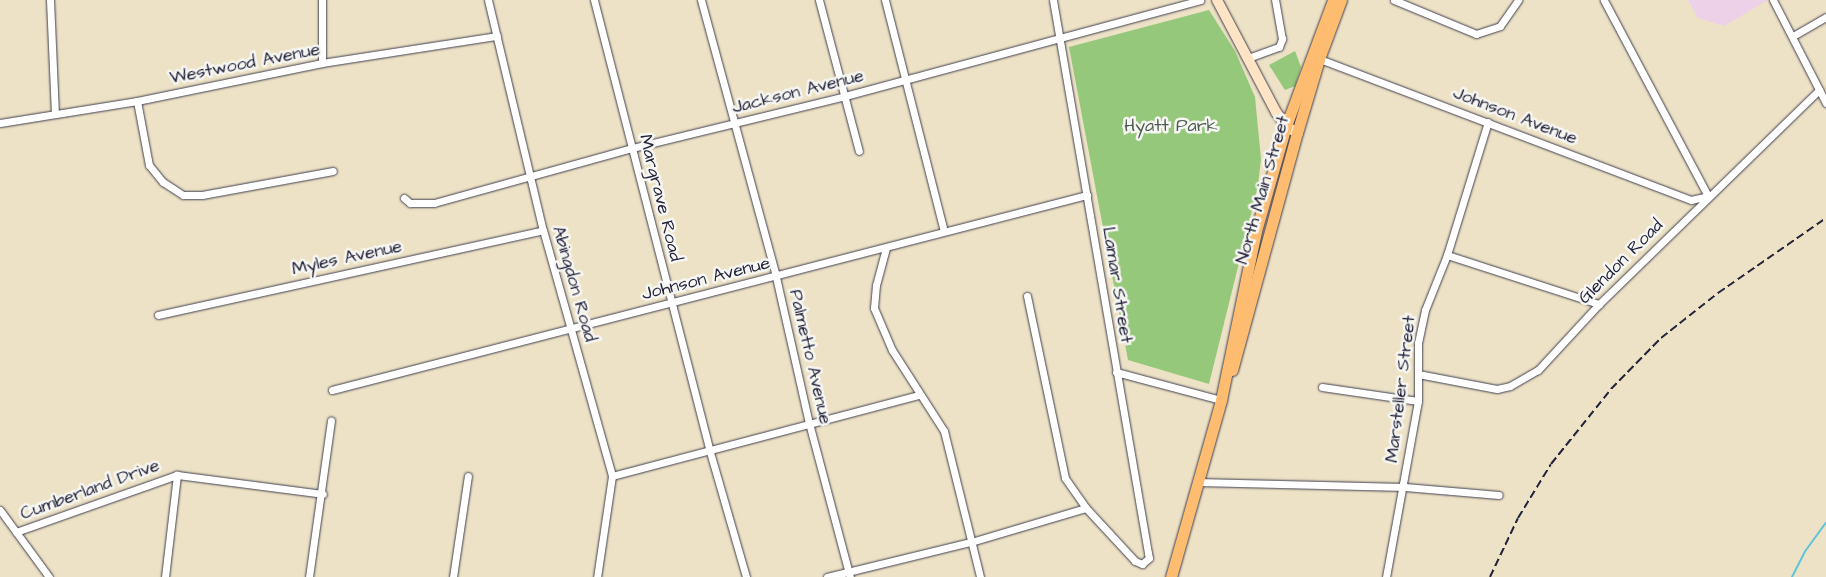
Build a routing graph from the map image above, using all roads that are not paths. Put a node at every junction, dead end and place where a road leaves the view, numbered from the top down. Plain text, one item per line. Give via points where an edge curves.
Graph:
1 (50, 0) edge
2 (322, 0) edge
3 (488, 0) edge
4 (594, 0) edge
5 (701, 0) edge
6 (819, 0) edge
7 (885, 0) edge
8 (1054, 0) edge
9 (1200, 0) edge
10 (1217, 0) edge
11 (1275, 0) edge
12 (1333, 0) edge
13 (1341, 0) edge
14 (1394, 0) edge
15 (1518, 0) edge
16 (1604, 0) edge
17 (1773, 0) edge
18 (1826, 17) edge
19 (497, 36) junction
20 (1060, 36) junction
21 (1793, 36) junction
22 (1315, 57) junction
23 (1248, 58) junction
24 (322, 63) junction
25 (906, 80) junction
26 (1819, 90) junction
27 (845, 96) junction
28 (137, 101) junction
29 (1826, 103) edge
30 (55, 112) junction
31 (1488, 122) junction
32 (0, 123) edge
33 (733, 124) junction
34 (1286, 126) junction
35 (1297, 133) junction
36 (632, 148) junction
37 (859, 151) dead end
38 (334, 171) dead end
39 (530, 177) junction
40 (1087, 195) junction
41 (1708, 196) junction
42 (404, 198) dead end
43 (543, 230) junction
44 (944, 231) junction
45 (886, 248) junction
46 (1447, 255) junction
47 (776, 276) junction
48 (1027, 296) dead end
49 (671, 302) junction
50 (1599, 304) junction
51 (158, 315) dead end
52 (571, 328) junction
53 (1116, 372) junction
54 (1418, 374) junction
55 (1322, 388) dead end
56 (332, 390) dead end
57 (919, 395) junction
58 (1222, 395) junction
59 (1418, 401) junction
60 (332, 421) dead end
61 (809, 423) junction
62 (710, 452) junction
63 (177, 475) junction
64 (468, 476) dead end
65 (612, 476) junction
66 (1198, 482) junction
67 (1404, 488) junction
68 (323, 494) junction
69 (1499, 495) dead end
70 (1086, 508) junction
71 (0, 510) edge
72 (16, 532) junction
73 (971, 542) junction
74 (850, 574) edge
75 (49, 577) edge
76 (165, 577) edge
77 (309, 577) edge
78 (453, 577) edge
79 (597, 577) edge
80 (746, 577) edge
81 (827, 577) edge
82 (980, 577) edge
83 (1171, 577) edge
84 (1386, 577) edge

1 - 30 street
2 - 24 street
3 - 19 street, Abingdon Road
4 - 36 street, Margrave Road
5 - 33 street, Palmetto Avenue
6 - 27 street
7 - 25 street
8 - 20 street, Lamar Street
9 - 20 street, Jackson Avenue
10 - 23 main road
11 - 23 street via 1282,39 1279,47
12 - 22 main road, North Main Street
13 - 22 main road, North Main Street
14 - 15 street via 1476,34 1500,26
16 - 41 street
17 - 21 street
18 - 21 street
19 - 24 street, Westwood Avenue
19 - 39 street, Abingdon Road
20 - 25 street, Jackson Avenue
20 - 40 street, Lamar Street
21 - 26 street
22 - 31 street, Johnson Avenue
22 - 34 main road, North Main Street
22 - 35 main road, North Main Street
23 - 34 main road
24 - 28 street, Westwood Avenue
25 - 27 street, Jackson Avenue
25 - 44 street
26 - 29 street
26 - 41 street, Glendon Road
27 - 33 street, Jackson Avenue
27 - 37 street
28 - 30 street, Westwood Avenue
28 - 38 street via 150,164 163,182 183,195 202,195
30 - 32 street, Westwood Avenue
31 - 41 street, Johnson Avenue via 1691,200
31 - 46 street, Marsteller Street
33 - 36 street, Jackson Avenue
33 - 47 street, Palmetto Avenue
34 - 35 main road
34 - 58 main road, North Main Street via 1256,231
35 - 58 main road, North Main Street via 1233,366
36 - 39 street, Jackson Avenue
36 - 49 street, Margrave Road
39 - 42 street, Jackson Avenue via 434,203 410,203
39 - 43 street, Abingdon Road
40 - 44 street, Johnson Avenue
40 - 53 street, Lamar Street
41 - 50 street, Glendon Road
43 - 51 street, Myles Avenue
43 - 52 street, Abingdon Road
44 - 45 street, Johnson Avenue
45 - 47 street, Johnson Avenue
45 - 57 street via 876,285 874,308 892,350
46 - 50 street
46 - 54 street, Marsteller Street via 1425,310 1418,343
47 - 49 street, Johnson Avenue
47 - 61 street, Palmetto Avenue
48 - 70 street via 1065,478
49 - 52 street, Johnson Avenue
49 - 62 street, Margrave Road
50 - 54 street, Glendon Road via 1538,370 1510,386 1497,389
52 - 56 street, Johnson Avenue
52 - 65 street, Abingdon Road
53 - 58 street
53 - 70 street, Lamar Street via 1148,553 1146,562 1135,561
54 - 59 street, Marsteller Street
55 - 59 street
57 - 61 street
57 - 73 street via 944,431
58 - 66 main road, North Main Street
59 - 67 street, Marsteller Street
60 - 68 street
61 - 62 street
61 - 74 street, Palmetto Avenue
62 - 65 street
62 - 80 street, Margrave Road
63 - 68 street, Cumberland Drive
63 - 72 street, Cumberland Drive
63 - 76 street
64 - 78 street
65 - 79 street, Abingdon Road
66 - 67 street
66 - 83 main road, North Main Street
67 - 69 street
67 - 84 street, Marsteller Street
68 - 77 street
70 - 73 street
71 - 72 street
72 - 75 street
73 - 74 street
73 - 82 street
74 - 81 street

